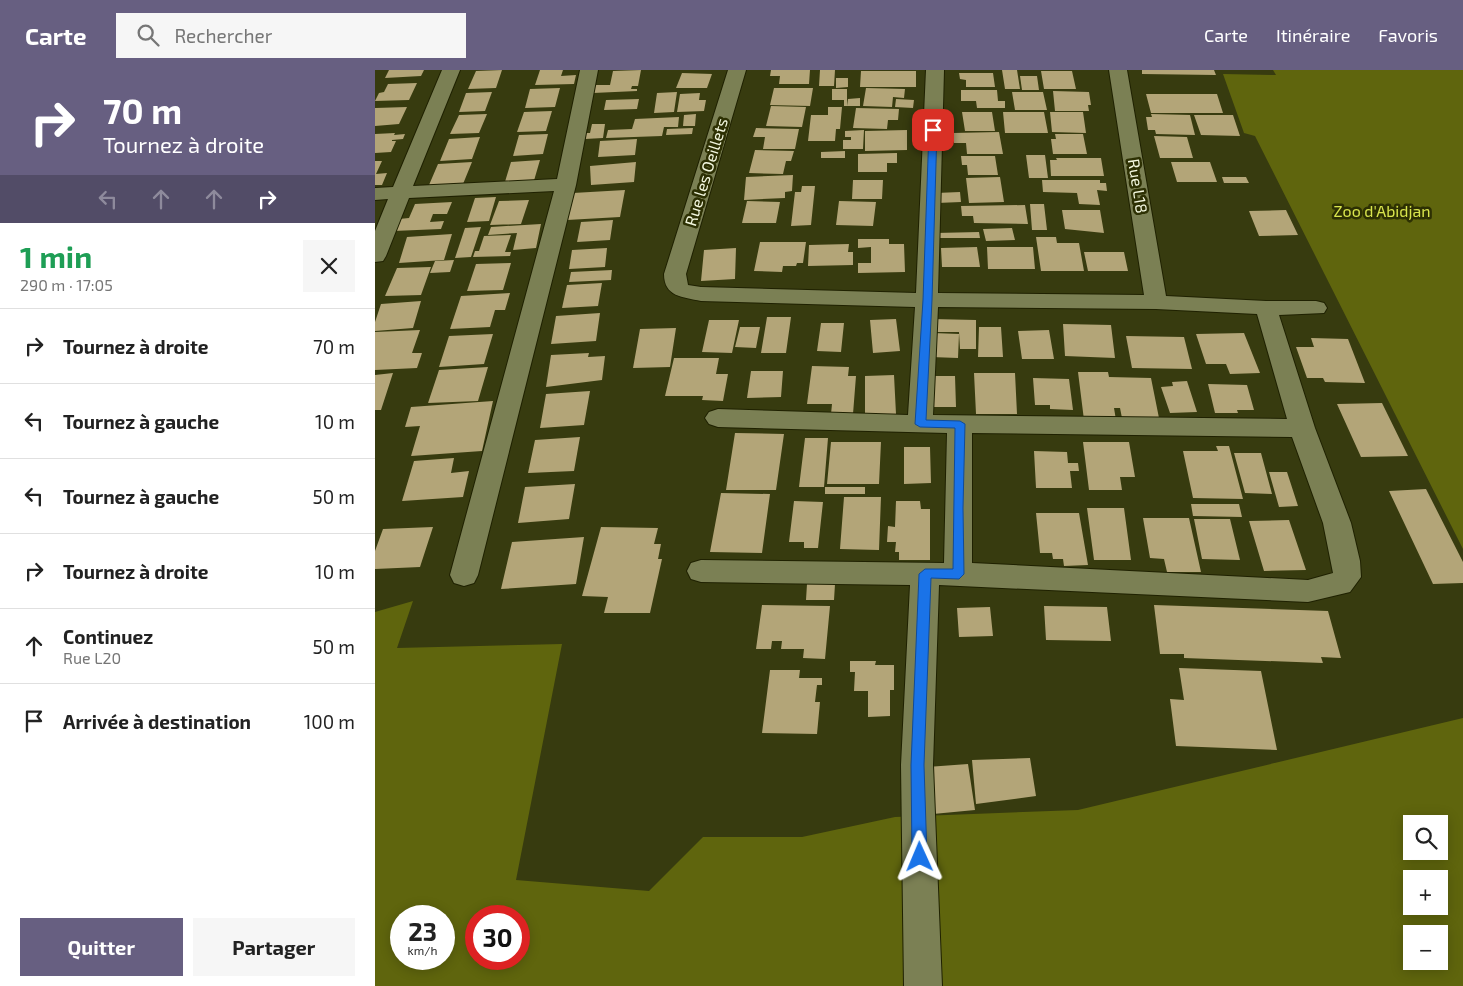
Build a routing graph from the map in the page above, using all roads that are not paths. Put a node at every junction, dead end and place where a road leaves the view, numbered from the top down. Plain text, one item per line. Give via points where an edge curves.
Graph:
1 (451, 70) edge
2 (589, 70) edge
3 (737, 70) edge
4 (935, 70) edge
5 (1118, 70) edge
6 (566, 185) junction
7 (402, 193) junction
8 (375, 194) edge
9 (375, 256) edge
10 (927, 300) junction
11 (1156, 302) junction
12 (1266, 308) junction
13 (1316, 308) dead end
14 (718, 418) dead end
15 (920, 424) junction
16 (960, 424) junction
17 (1302, 428) junction
18 (701, 571) dead end
19 (925, 574) junction
20 (959, 574) junction
21 (464, 575) dead end
22 (923, 986) edge

1 - 7 street
2 - 6 street
3 - 10 street, Rue les Oeillets via 675,274 675,284 690,293
4 - 10 street
5 - 11 street, Rue L18
6 - 7 street
6 - 21 street
7 - 8 street
7 - 9 street
10 - 11 street
10 - 15 street
11 - 12 street
12 - 13 street
12 - 17 street
14 - 15 street
15 - 16 street
16 - 17 street
16 - 20 street
17 - 20 street via 1347,564 1347,577 1340,584 1308,591
18 - 19 street
19 - 20 street
19 - 22 street via 917,765

